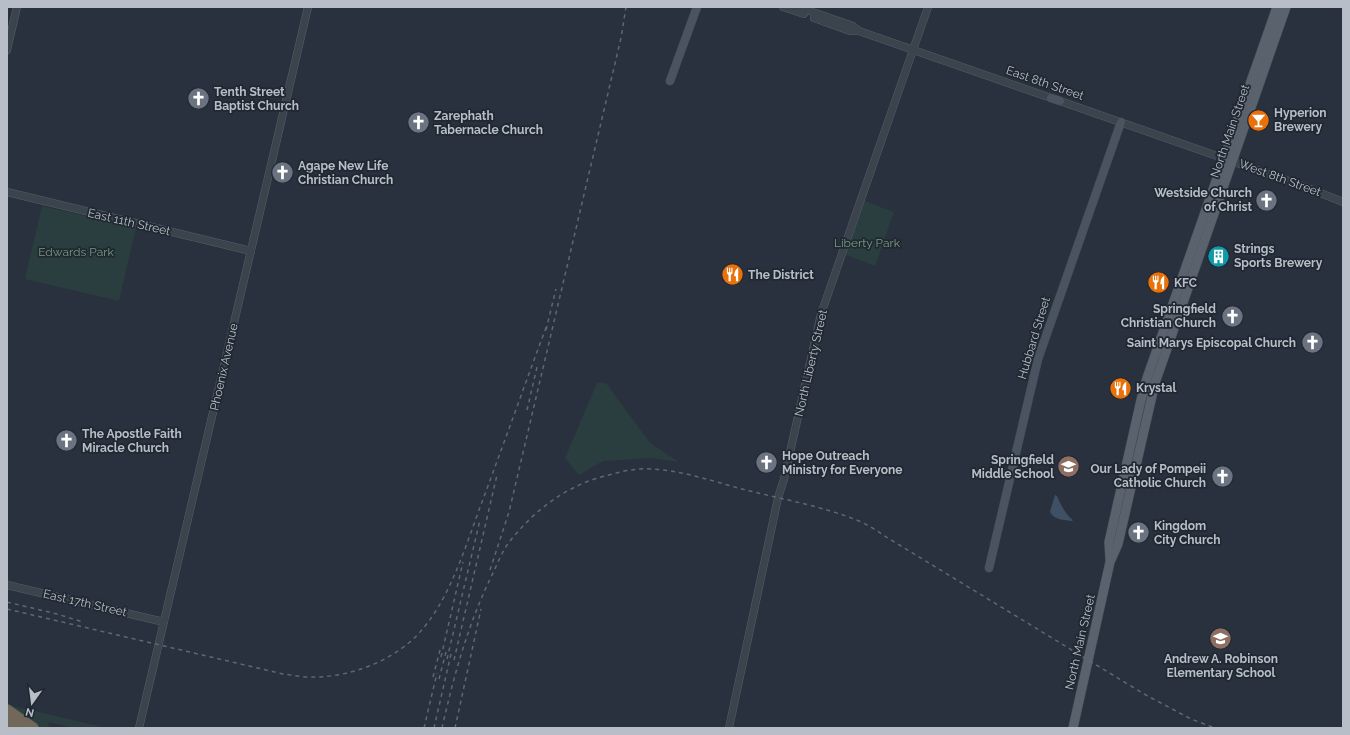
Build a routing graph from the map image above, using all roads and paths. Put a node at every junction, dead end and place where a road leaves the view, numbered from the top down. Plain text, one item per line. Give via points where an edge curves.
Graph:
1 (17, 7) edge
2 (308, 7) edge
3 (696, 7) edge
4 (783, 7) edge
5 (798, 7) edge
6 (928, 7) edge
7 (1277, 7) edge
8 (1286, 7) edge
9 (859, 31) junction
10 (913, 49) junction
11 (7, 50) edge
12 (670, 81) dead end
13 (1052, 98) joint
14 (1060, 101) joint
15 (1121, 122) junction
16 (1228, 159) junction
17 (7, 192) edge
18 (1340, 199) edge
19 (251, 251) junction
20 (989, 568) dead end
21 (7, 585) edge
22 (164, 622) junction
23 (7, 710) edge
24 (7, 722) edge
25 (17, 728) edge
26 (33, 728) edge
27 (139, 728) edge
28 (729, 728) edge
29 (1073, 728) edge

1 - 11 street
2 - 19 street, Phoenix Avenue
3 - 12 main road
4 - 9 street, East 8th Street via 850,31
5 - 9 street, East 8th Street via 853,26
6 - 10 street, North Liberty Street
7 - 16 main road, North Main Street
8 - 16 main road, North Main Street
9 - 10 street, East 8th Street
10 - 13 street, East 8th Street
10 - 28 street, North Liberty Street via 819,320
13 - 14 main road, East 8th Street
14 - 15 street, East 8th Street
15 - 16 street, East 8th Street
15 - 20 main road, Hubbard Street via 1038,360
16 - 18 street, West 8th Street
16 - 29 main road, North Main Street via 1151,395
17 - 19 street, East 11th Street
19 - 22 street, Phoenix Avenue
21 - 22 street, East 17th Street
22 - 27 street, Phoenix Avenue
23 - 26 highway
24 - 25 highway

